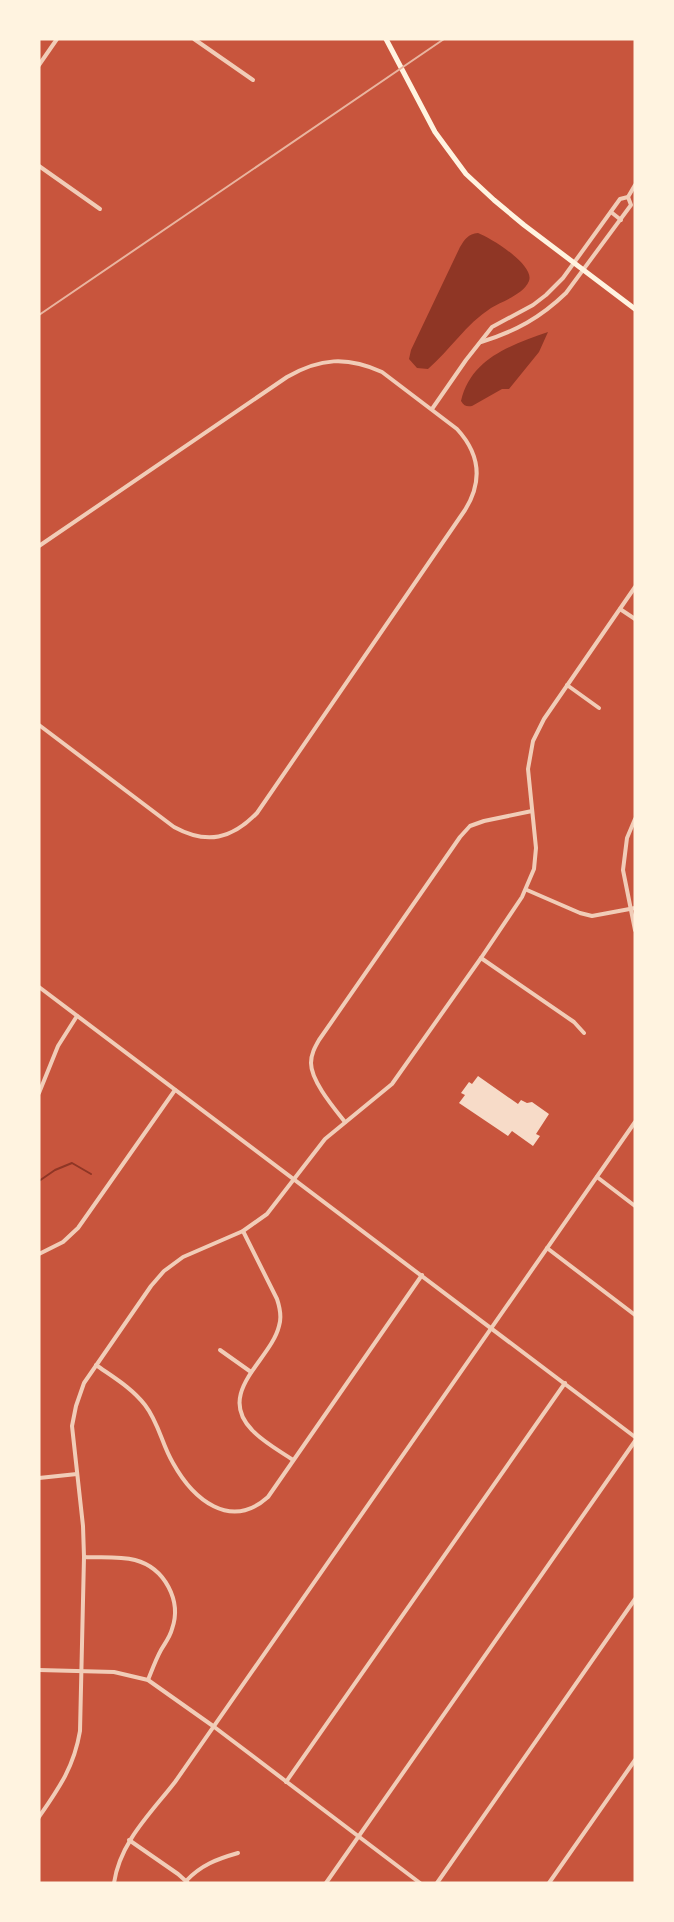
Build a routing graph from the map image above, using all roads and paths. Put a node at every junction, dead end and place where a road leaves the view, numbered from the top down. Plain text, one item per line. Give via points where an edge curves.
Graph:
1 (57, 39) edge
2 (194, 39) edge
3 (387, 41) edge
4 (39, 65) edge
5 (253, 80) dead end
6 (39, 166) edge
7 (635, 185) edge
8 (628, 196) junction
9 (100, 209) dead end
10 (611, 212) junction
11 (621, 220) junction
12 (574, 262) junction
13 (584, 270) junction
14 (635, 309) edge
15 (481, 343) junction
16 (432, 409) junction
17 (39, 546) edge
18 (635, 587) edge
19 (620, 609) junction
20 (635, 619) edge
21 (567, 685) junction
22 (599, 708) dead end
23 (39, 724) edge
24 (532, 811) junction
25 (635, 819) edge
26 (526, 890) junction
27 (633, 908) edge
28 (635, 930) edge
29 (481, 958) junction
30 (39, 987) edge
31 (77, 1016) junction
32 (584, 1033) dead end
33 (175, 1090) junction
34 (39, 1093) edge
35 (345, 1122) junction
36 (635, 1122) edge
37 (597, 1177) junction
38 (295, 1179) junction
39 (635, 1206) edge
40 (243, 1231) junction
41 (547, 1248) junction
42 (39, 1254) edge
43 (422, 1275) junction
44 (635, 1315) edge
45 (492, 1328) junction
46 (220, 1350) dead end
47 (96, 1365) junction
48 (251, 1372) junction
49 (565, 1383) junction
50 (635, 1439) edge
51 (293, 1460) junction
52 (77, 1474) junction
53 (39, 1478) edge
54 (84, 1557) junction
55 (635, 1599) edge
56 (39, 1670) edge
57 (82, 1671) junction
58 (148, 1680) junction
59 (213, 1726) junction
60 (635, 1760) edge
61 (286, 1782) junction
62 (39, 1817) edge
63 (359, 1836) junction
64 (129, 1840) junction
65 (238, 1853) dead end
66 (187, 1882) edge
67 (114, 1883) edge
68 (326, 1883) edge
69 (420, 1883) edge
70 (437, 1883) edge
71 (549, 1883) edge

1 - 4 street
2 - 5 street
3 - 12 main road via 438,137 466,174
6 - 9 street
7 - 8 street
8 - 10 street via 620,199
8 - 11 street via 631,205
10 - 11 street
10 - 12 street
11 - 13 street
12 - 13 main road
12 - 15 street via 546,295 492,327
13 - 14 main road
13 - 15 street via 540,316
15 - 16 street
16 - 17 street via 368,366 331,361 309,366 287,377
16 - 23 street via 457,429 473,450 477,468 471,501 246,825 213,838 184,832
18 - 19 street
19 - 20 street
19 - 21 street
21 - 22 street
21 - 24 street via 533,741 528,769
24 - 26 street via 536,848
24 - 35 street via 470,826 319,1040 311,1065
25 - 27 street via 627,838 623,870
26 - 27 street via 586,915
26 - 29 street
27 - 28 street
29 - 32 street via 574,1022
29 - 35 street via 392,1084
30 - 31 street
31 - 33 street
31 - 34 street via 58,1046
33 - 38 street
33 - 42 street via 78,1228 63,1242
35 - 38 street via 325,1139
36 - 37 street
37 - 39 street
37 - 41 street
38 - 40 street via 267,1214
38 - 43 street
40 - 47 street via 183,1257 164,1271
40 - 48 street via 277,1299 280,1315 276,1335
41 - 44 street
41 - 45 street
43 - 45 street
43 - 51 street
45 - 49 street
45 - 59 street
46 - 48 street
47 - 51 street via 130,1389 146,1406 179,1473 211,1506 228,1512 251,1509 268,1497
47 - 52 street via 80,1393 72,1426
48 - 51 street via 240,1395 246,1423
49 - 50 street
49 - 61 street
50 - 63 street
52 - 53 street
52 - 54 street
54 - 57 street
54 - 58 street via 135,1560 156,1571 168,1584 176,1611 172,1630
55 - 70 street
56 - 57 street
57 - 58 street via 114,1672
57 - 62 street via 80,1731 74,1757 62,1784
58 - 59 street
59 - 61 street
59 - 64 street
60 - 71 street
61 - 63 street
63 - 68 street
63 - 69 street
64 - 66 street
64 - 67 street
65 - 66 street via 204,1865

